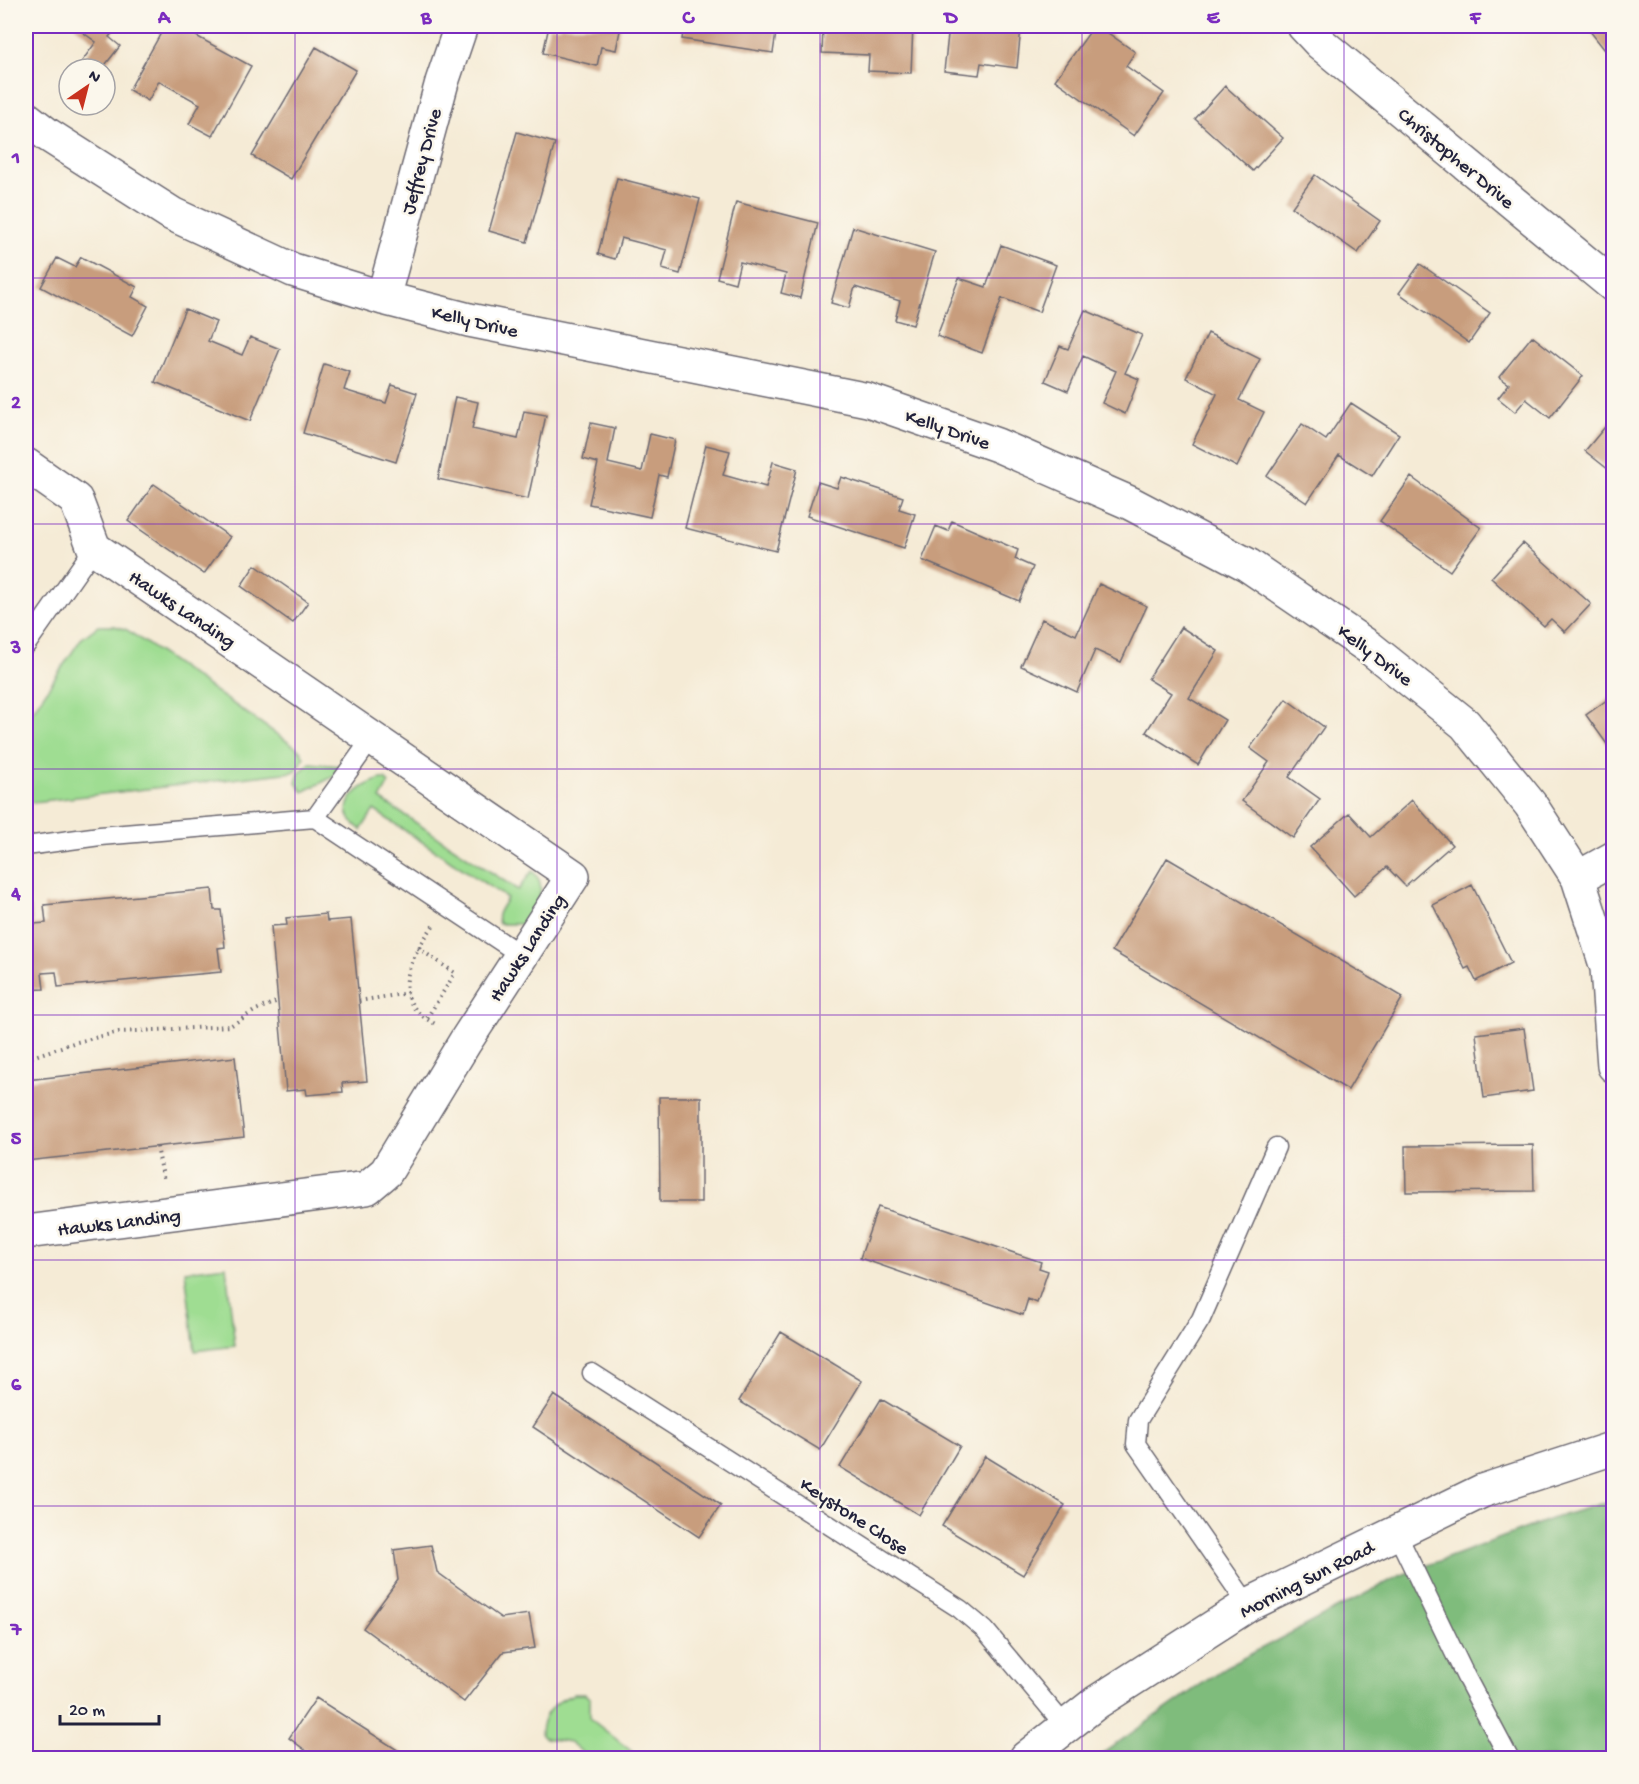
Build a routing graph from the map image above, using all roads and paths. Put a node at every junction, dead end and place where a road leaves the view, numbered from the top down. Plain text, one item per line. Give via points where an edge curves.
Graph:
1 (461, 26) edge
2 (1304, 26) edge
3 (26, 118) edge
4 (1614, 286) edge
5 (383, 298) junction
6 (26, 465) edge
7 (94, 548) junction
8 (26, 645) edge
9 (372, 738) junction
10 (315, 818) junction
11 (26, 846) edge
12 (1614, 858) edge
13 (1578, 878) junction
14 (447, 906) junction
15 (418, 948) junction
16 (521, 956) junction
17 (408, 993) junction
18 (359, 1000) dead end
19 (278, 1001) dead end
20 (427, 1018) junction
21 (465, 1042) junction
22 (26, 1059) edge
23 (1614, 1066) edge
24 (1276, 1147) dead end
25 (26, 1232) edge
26 (592, 1373) dead end
27 (1614, 1448) edge
28 (1396, 1532) junction
29 (1248, 1605) junction
30 (1066, 1727) junction
31 (1026, 1758) edge
32 (1509, 1758) edge

1 - 5 street, Jeffrey Drive
2 - 4 street, Christopher Drive
3 - 5 street, Kelly Drive via 172,213 293,270
5 - 13 street, Kelly Drive via 469,320 868,400 998,445 1130,503 1248,565 1370,648 1465,724 1530,804
6 - 7 street via 76,500
7 - 8 lane
7 - 9 street, Hawks Landing
9 - 10 lane
9 - 16 street, Hawks Landing via 573,876
10 - 11 lane
10 - 14 lane
12 - 13 street
13 - 23 street, Kelly Drive via 1608,968
14 - 15 path
14 - 16 lane
15 - 17 path via 410,964
15 - 20 path via 455,973
16 - 21 street, Hawks Landing
17 - 18 path
17 - 20 path
19 - 22 path via 230,1026 119,1032
20 - 21 path
21 - 25 street, Hawks Landing via 386,1172 368,1188
24 - 29 lane via 1201,1319 1138,1420 1136,1444
26 - 30 lane, Keystone Close via 960,1609 985,1630
27 - 28 street, Morning Sun Road via 1482,1491
28 - 29 street, Morning Sun Road
28 - 32 lane
29 - 30 street, Morning Sun Road via 1097,1702
30 - 31 street, Morning Sun Road

